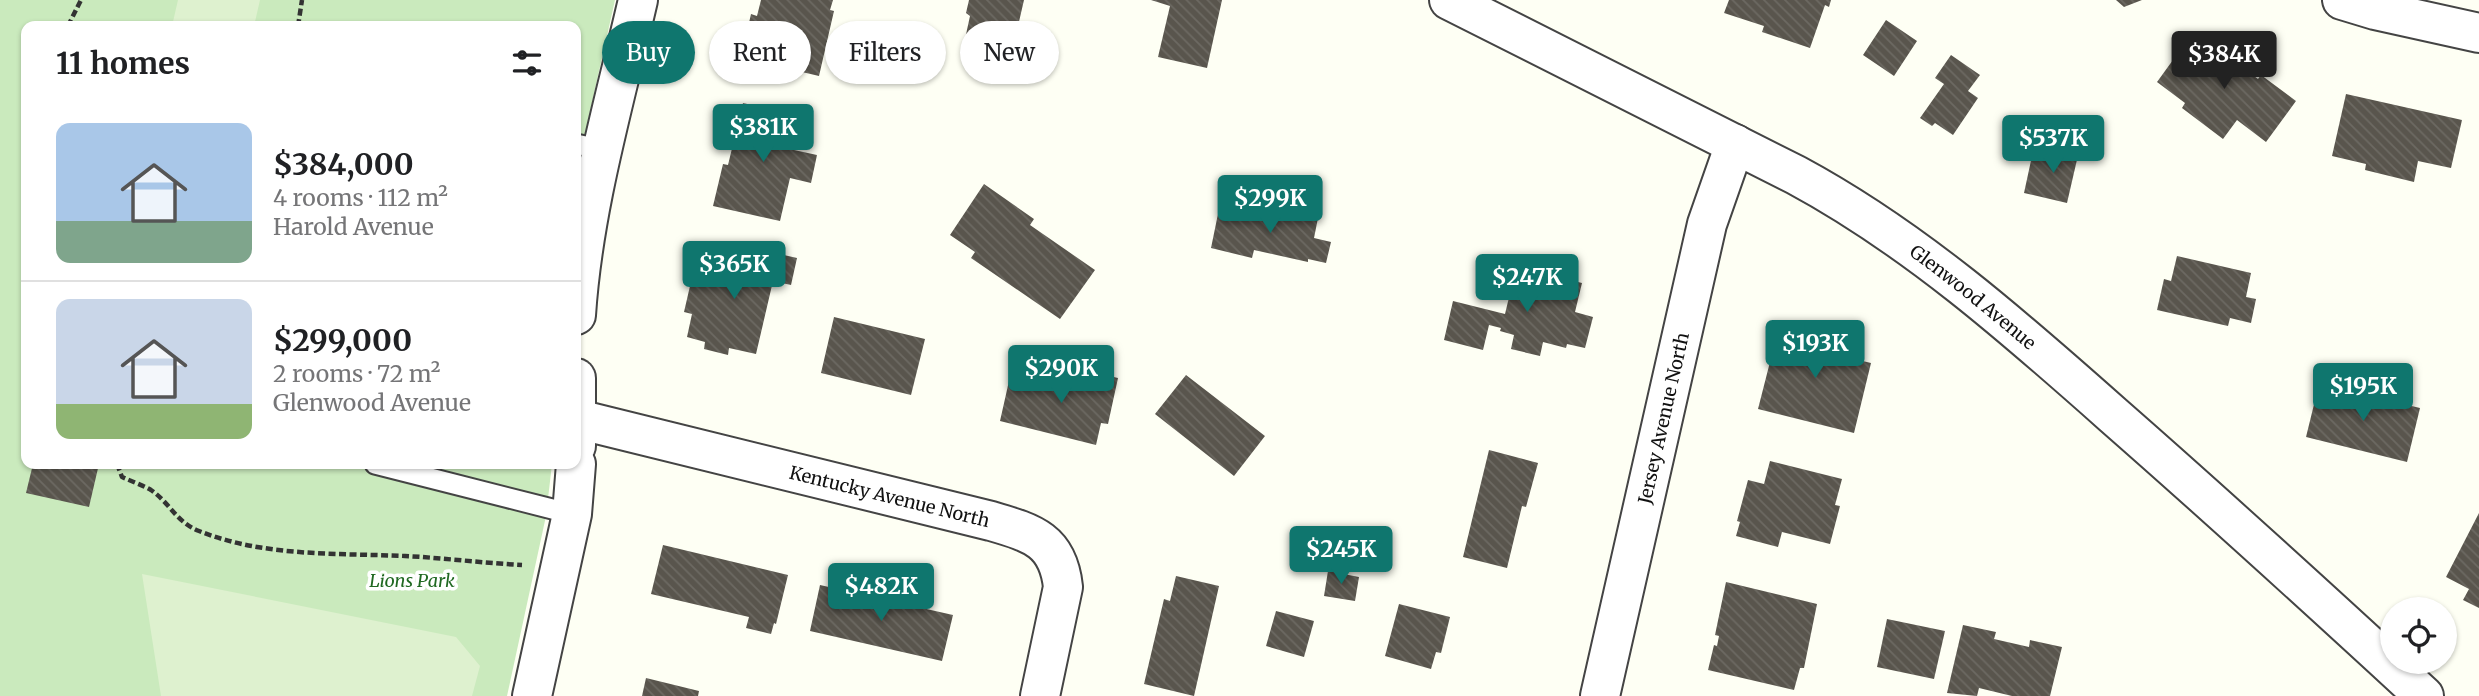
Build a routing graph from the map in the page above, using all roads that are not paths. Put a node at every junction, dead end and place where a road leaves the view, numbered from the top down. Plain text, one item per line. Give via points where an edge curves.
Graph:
1 (638, 0) edge
2 (1449, 0) edge
3 (2342, 0) edge
4 (2479, 33) edge
5 (1735, 144) junction
6 (590, 147) edge
7 (581, 272) edge
8 (581, 420) edge
9 (395, 469) edge
10 (575, 469) edge
11 (572, 514) junction
12 (532, 696) edge
13 (1040, 696) edge
14 (1600, 696) edge
15 (2424, 696) edge

1 - 6 street
2 - 5 street, Glenwood Avenue
3 - 4 street
5 - 14 street, Jersey Avenue North via 1707,224
5 - 15 street, Glenwood Avenue via 1845,201 1934,263 2253,538
6 - 7 street
8 - 13 street, Kentucky Avenue North via 992,521 1036,537 1056,558 1063,587
9 - 11 lane
10 - 11 street
11 - 12 street

